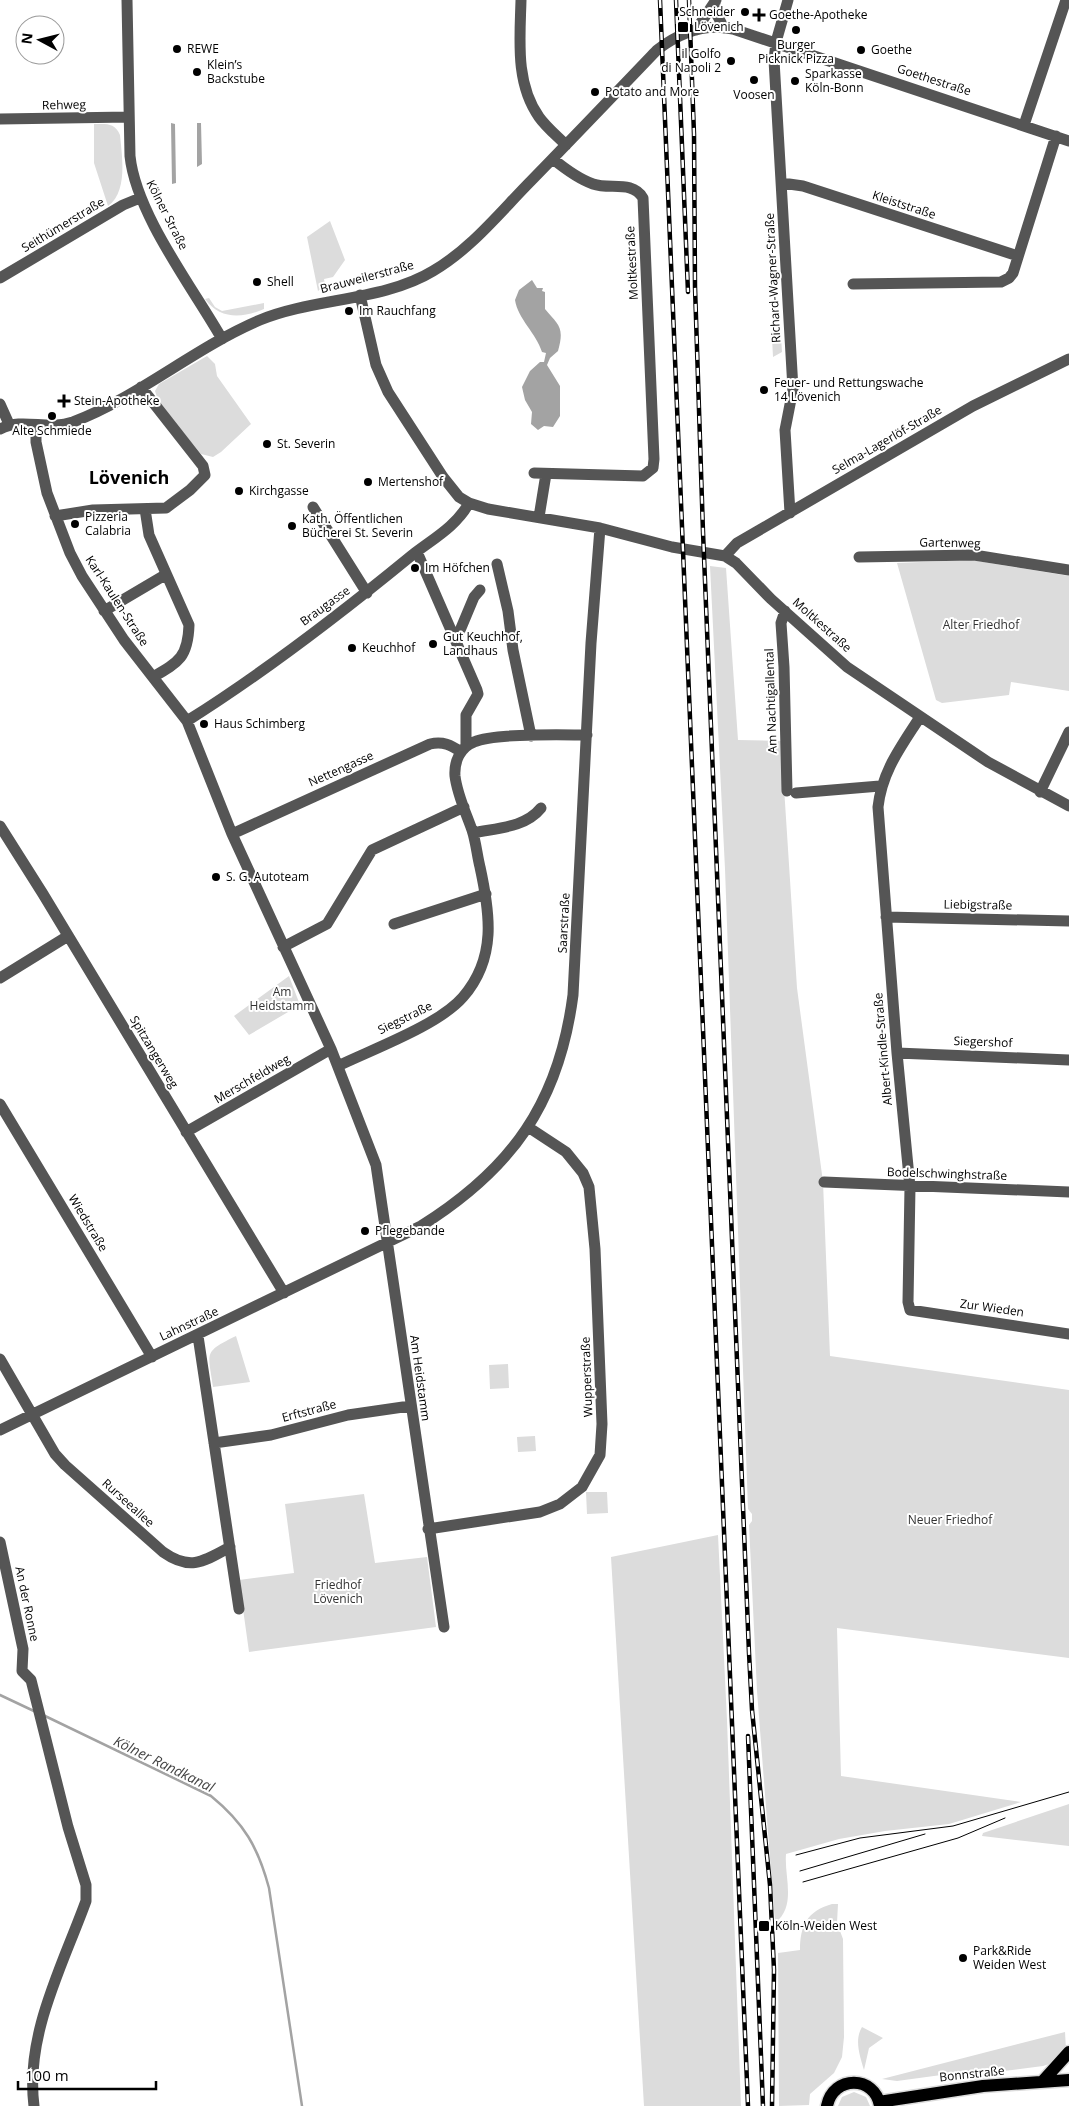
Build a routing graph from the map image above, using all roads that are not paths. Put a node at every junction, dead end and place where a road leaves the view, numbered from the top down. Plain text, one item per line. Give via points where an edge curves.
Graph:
1 (127, 0) edge
2 (521, 0) edge
3 (788, 0) edge
4 (1066, 0) edge
5 (715, 2) edge
6 (724, 28) junction
7 (696, 30) junction
8 (674, 37) joint
9 (776, 42) junction
10 (129, 117) junction
11 (0, 119) edge
12 (1024, 125) junction
13 (1065, 137) edge
14 (566, 145) junction
15 (553, 159) junction
16 (782, 183) junction
17 (140, 198) junction
18 (1018, 256) junction
19 (0, 278) edge
20 (853, 284) dead end
21 (360, 295) junction
22 (222, 340) junction
23 (1069, 359) edge
24 (141, 387) junction
25 (0, 404) edge
26 (36, 425) junction
27 (5, 426) edge
28 (469, 503) junction
29 (313, 507) dead end
30 (145, 509) junction
31 (790, 513) junction
32 (54, 516) junction
33 (539, 517) junction
34 (600, 528) junction
35 (416, 552) junction
36 (725, 556) junction
37 (859, 557) dead end
38 (497, 564) dead end
39 (1069, 570) edge
40 (165, 576) junction
41 (480, 590) dead end
42 (367, 593) junction
43 (104, 611) junction
44 (785, 611) junction
45 (456, 640) junction
46 (153, 676) junction
47 (920, 717) junction
48 (187, 721) junction
49 (1069, 732) edge
50 (587, 735) junction
51 (531, 736) junction
52 (463, 749) junction
53 (880, 786) junction
54 (1040, 792) junction
55 (1069, 806) edge
56 (464, 807) junction
57 (541, 808) dead end
58 (0, 826) edge
59 (473, 833) junction
60 (232, 834) junction
61 (486, 894) junction
62 (886, 918) junction
63 (1069, 921) edge
64 (394, 924) dead end
65 (68, 936) junction
66 (283, 947) junction
67 (0, 978) edge
68 (331, 1049) junction
69 (897, 1053) junction
70 (1069, 1060) edge
71 (338, 1066) junction
72 (0, 1104) edge
73 (528, 1127) junction
74 (186, 1132) junction
75 (824, 1182) dead end
76 (910, 1187) junction
77 (1069, 1192) edge
78 (389, 1242) junction
79 (284, 1294) junction
80 (910, 1310) joint
81 (1069, 1334) edge
82 (198, 1336) junction
83 (152, 1356) junction
84 (0, 1359) edge
85 (410, 1406) junction
86 (33, 1415) junction
87 (0, 1430) edge
88 (214, 1443) junction
89 (428, 1530) junction
90 (0, 1542) edge
91 (230, 1548) junction
92 (239, 1609) dead end
93 (444, 1627) dead end
94 (1069, 2052) edge
95 (1069, 2080) edge
96 (1042, 2082) junction
97 (880, 2104) edge
98 (34, 2106) edge
99 (827, 2106) edge

1 - 10 street, Kölner Straße
2 - 14 street via 521,68 534,109
3 - 9 street, Richard-Wagner-Straße
4 - 12 street
5 - 6 street
5 - 7 street
6 - 7 street, Goethestraße
6 - 9 street, Goethestraße
7 - 8 street, Goethestraße
8 - 14 street, Brauweilerstraße via 657,50
9 - 12 street, Goethestraße
9 - 16 street, Richard-Wagner-Straße via 774,60
10 - 11 street, Rehweg
10 - 17 street, Kölner Straße via 131,166
12 - 13 street, Goethestraße
13 - 18 street
14 - 15 street, Brauweilerstraße
15 - 21 street, Brauweilerstraße via 450,260 415,281
15 - 33 street, Moltkestraße via 591,183 632,188 638,190 642,198 654,459 653,468 643,476 540,473
16 - 18 street, Kleiststraße via 803,186
16 - 31 street, Richard-Wagner-Straße via 793,388 785,430
17 - 19 street, Seithümerstraße
17 - 22 street, Kölner Straße
18 - 20 street via 1013,273 1001,282
21 - 22 street, Brauweilerstraße via 271,316
21 - 28 street, Moltkestraße via 376,365 388,392 452,490
22 - 24 street, Brauweilerstraße
23 - 31 street, Selma-Lagerlöf-Straße via 973,406
24 - 26 street, Brauweilerstraße via 74,421 58,426
24 - 30 street via 205,470 205,475 173,505
25 - 27 street
26 - 27 street, Brauweilerstraße
26 - 32 street, Karl-Kaulen-Straße via 36,442
28 - 33 street, Moltkestraße
28 - 35 street, Braugasse via 453,525
29 - 42 street
30 - 32 street via 93,510
30 - 40 street via 149,535
31 - 36 street, Selma-Lagerlöf-Straße via 737,543
32 - 43 street, Karl-Kaulen-Straße via 82,576
33 - 34 street, Moltkestraße
34 - 36 street, Moltkestraße via 672,547
34 - 50 street, Saarstraße
35 - 42 street, Braugasse
35 - 45 street
36 - 44 street, Moltkestraße
37 - 39 street, Gartenweg via 974,555
38 - 51 street
40 - 43 street
40 - 46 street via 188,624 188,638 177,664
41 - 45 street
42 - 48 street, Braugasse
43 - 46 street, Karl-Kaulen-Straße
44 - 47 street, Moltkestraße via 847,666
44 - 53 street, Am Nachtigallental via 780,623 792,792
45 - 52 street, Siegstraße via 478,694 466,715
46 - 48 street, Karl-Kaulen-Straße
47 - 53 street, Albert-Kindle-Straße
47 - 54 street, Moltkestraße
48 - 60 street, Am Heidstamm
49 - 54 street
50 - 51 street
50 - 73 street, Saarstraße via 568,1030 559,1064
51 - 52 street via 482,739
52 - 56 street, Siegstraße via 457,759 455,777
52 - 60 street, Nettengasse via 439,741 430,744
53 - 62 street, Albert-Kindle-Straße via 878,807
54 - 55 street, Moltkestraße
56 - 59 street, Siegstraße
56 - 66 street via 372,850 327,924
57 - 59 street via 524,822
58 - 65 street, Spitzangerweg
59 - 61 street, Siegstraße
60 - 66 street, Am Heidstamm
61 - 64 street
61 - 71 street, Siegstraße via 489,908 487,951 482,967 463,997 432,1022
62 - 63 street, Liebigstraße
62 - 69 street, Albert-Kindle-Straße
65 - 67 street
65 - 74 street, Spitzangerweg
66 - 68 street, Am Heidstamm
68 - 71 street, Am Heidstamm
68 - 74 street, Merschfeldweg
69 - 70 street, Siegershof
69 - 76 street, Albert-Kindle-Straße
71 - 78 street, Am Heidstamm via 376,1165
72 - 83 street, Wiedstraße
73 - 78 street, Saarstraße via 494,1170 452,1207
73 - 89 street, Wupperstraße via 566,1152 583,1173 589,1187 596,1249 602,1424 600,1456 582,1487 550,1509
74 - 79 street, Spitzangerweg
75 - 76 street, Bodelschwinghstraße
76 - 77 street, Bodelschwinghstraße
76 - 80 street, Albert-Kindle-Straße
78 - 79 street, Lahnstraße
78 - 85 street, Am Heidstamm
79 - 82 street, Lahnstraße
80 - 81 street, Zur Wieden
82 - 83 street, Lahnstraße
82 - 88 street
83 - 86 street, Lahnstraße
84 - 86 street, Rurseeallee
85 - 88 street, Erftstraße via 348,1415 271,1435
85 - 89 street, Am Heidstamm
86 - 87 street, Lahnstraße
86 - 91 street, Rurseeallee via 65,1465 174,1560 197,1563
88 - 91 street
89 - 93 street, Am Heidstamm
90 - 98 street, An der Ronne via 23,1649 22,1671 31,1680 68,1828 86,1885 86,1901 41,2024 33,2058
91 - 92 street
94 - 96 main road
95 - 96 main road, Bonnstraße
96 - 97 main road, Bonnstraße via 932,2093
97 - 99 main road via 870,2088 854,2082 837,2088

